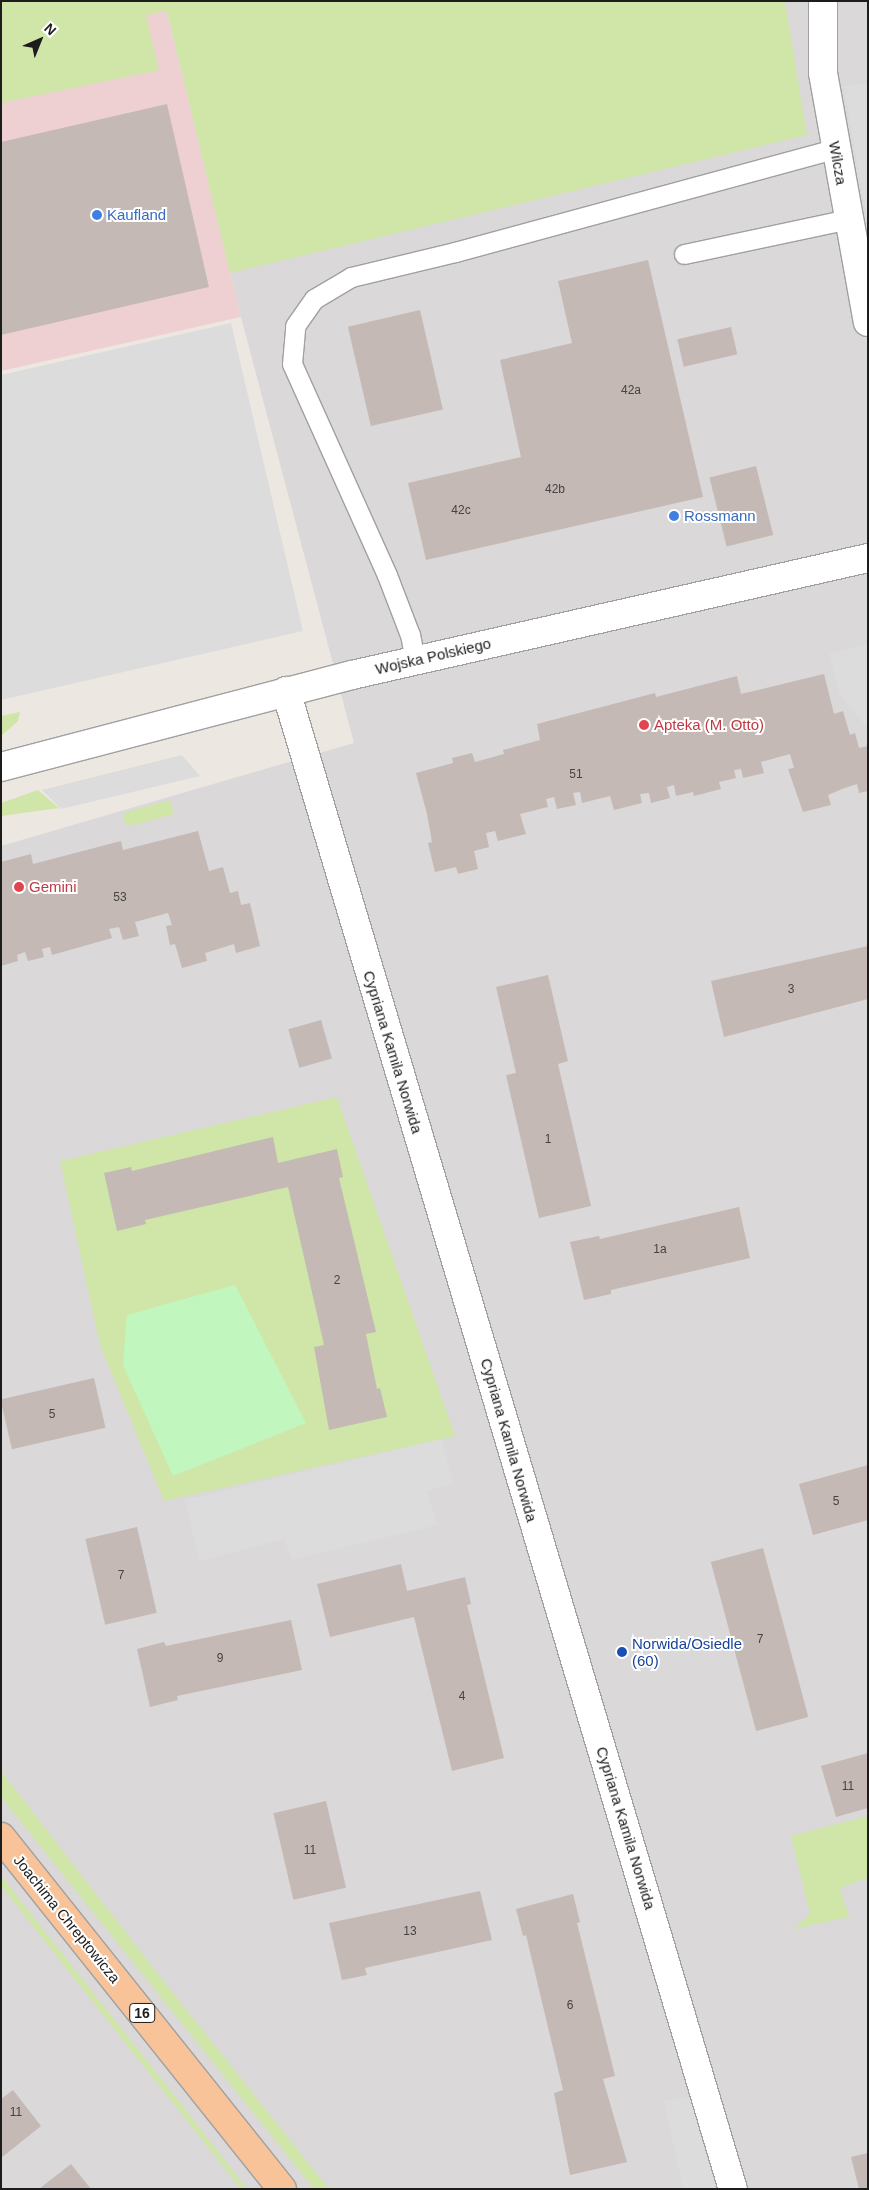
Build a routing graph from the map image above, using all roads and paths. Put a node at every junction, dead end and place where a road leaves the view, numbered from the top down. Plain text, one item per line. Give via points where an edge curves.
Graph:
1 (823, 1) edge
2 (835, 149) junction
3 (848, 219) junction
4 (684, 254) dead end
5 (868, 322) edge
6 (868, 558) edge
7 (416, 660) junction
8 (286, 691) junction
9 (1, 767) edge
10 (1, 1837) edge
11 (282, 2189) edge
12 (733, 2189) edge

1 - 2 street, Wilcza via 823,73
2 - 3 street, Wilcza
2 - 7 lane via 351,277 314,299 295,326 292,364 387,575
3 - 4 lane
3 - 5 street, Wilcza
6 - 7 street, Wojska Polskiego
7 - 8 street, Wojska Polskiego
8 - 9 street, Wojska Polskiego
8 - 12 street, Cypriana Kamila Norwida
10 - 11 main road, Joachima Chreptowicza / 16

